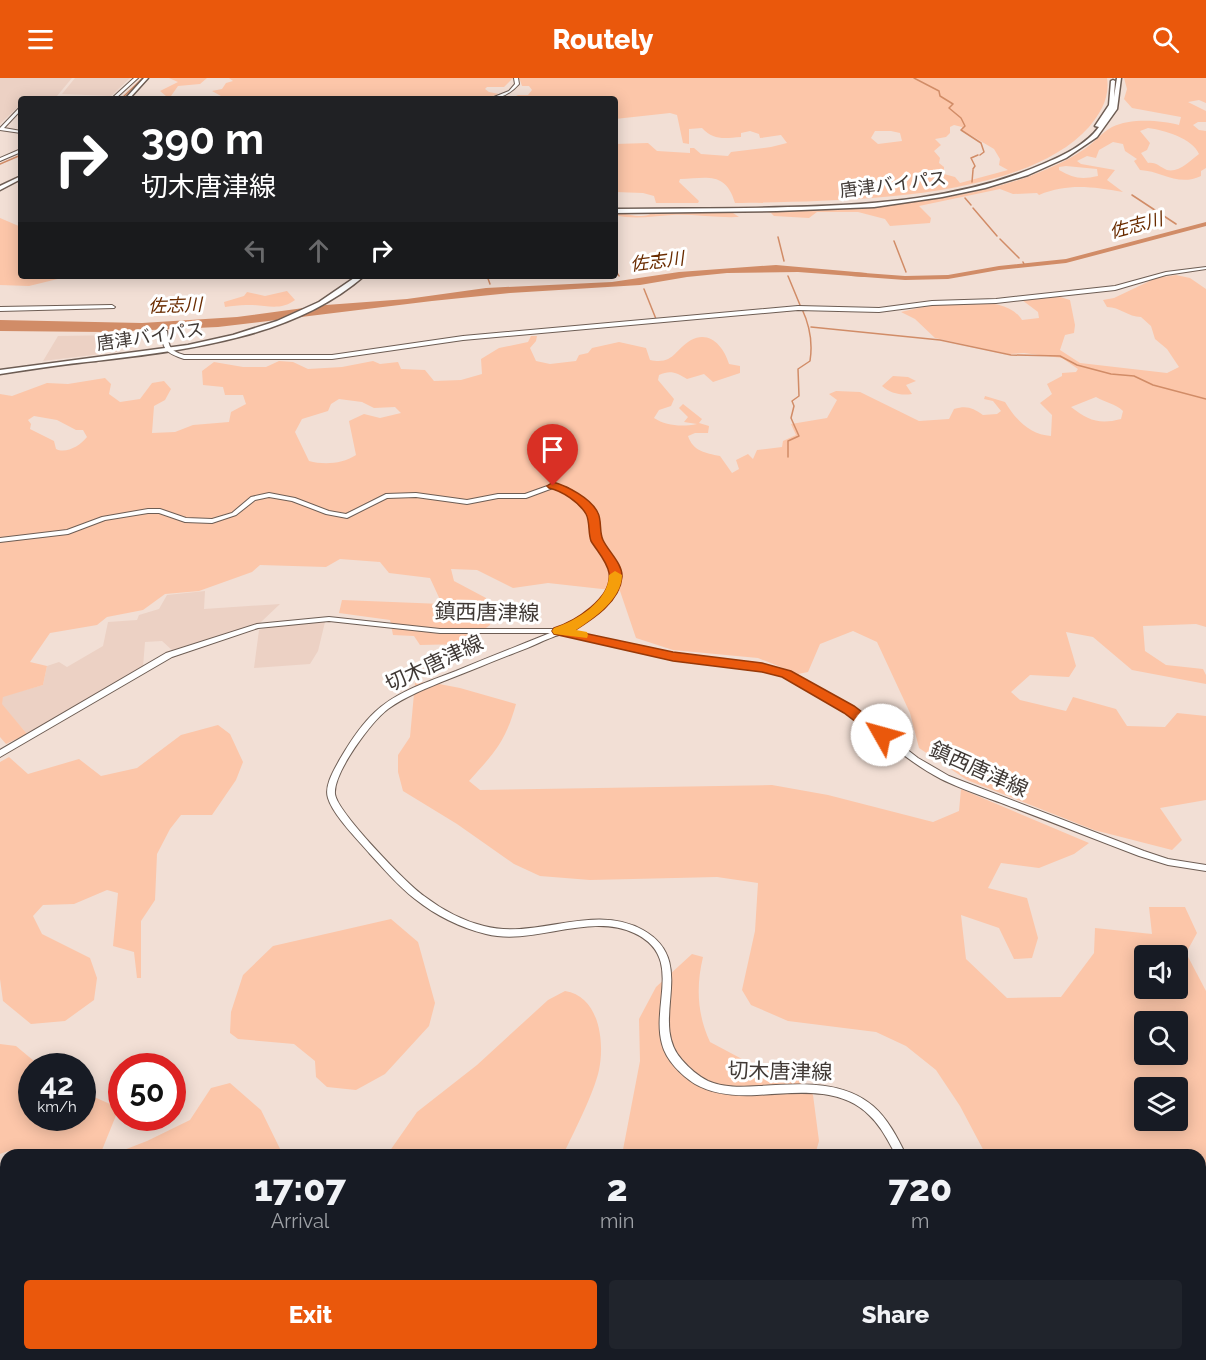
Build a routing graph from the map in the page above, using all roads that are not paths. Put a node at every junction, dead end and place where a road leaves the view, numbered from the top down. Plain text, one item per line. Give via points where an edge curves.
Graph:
1 (136, 78) edge
2 (146, 78) edge
3 (516, 78) edge
4 (1113, 78) edge
5 (1119, 78) edge
6 (116, 96) edge
7 (130, 96) edge
8 (499, 96) edge
9 (18, 111) edge
10 (1, 129) edge
11 (18, 132) edge
12 (18, 151) edge
13 (0, 160) edge
14 (18, 179) edge
15 (0, 188) edge
16 (618, 210) edge
17 (618, 210) edge
18 (1206, 268) edge
19 (357, 279) edge
20 (112, 307) dead end
21 (0, 309) edge
22 (165, 332) dead end
23 (167, 350) junction
24 (0, 372) edge
25 (0, 540) edge
26 (558, 631) junction
27 (0, 754) edge
28 (1206, 868) edge
29 (898, 1149) edge

1 - 6 main road
2 - 7 main road
3 - 8 main road via 517,84 510,92
4 - 16 highway, 唐津バイパス via 1109,110 1090,134 1047,162 989,181 872,203
5 - 17 highway, 唐津バイパス via 1115,112 1096,135 1057,162 987,185 875,205
9 - 10 main road
10 - 11 main road
12 - 13 main road
14 - 15 main road
18 - 23 main road via 1115,288 1011,299 879,310 798,308 463,338 332,357 198,359
19 - 23 highway, 唐津バイパス via 326,300 276,323 225,339
20 - 21 main road
22 - 23 main road
23 - 24 highway, 唐津バイパス
25 - 26 main road, 切木唐津線 via 68,532 104,519 148,512 212,521 234,514 253,498 269,495 346,516 386,496 416,495 467,502 526,496 557,486 566,489 592,513 596,538 616,576 610,593 596,611
26 - 27 main road, 鎮西唐津線 via 440,631 329,619 257,627 169,655
26 - 28 main road, 鎮西唐津線 via 673,656 762,667 786,674 849,709 915,760 946,778 1142,854
26 - 29 main road, 切木唐津線 via 416,690 376,715 336,772 331,786 330,796 343,818 415,895 432,907 489,932 610,923 640,932 652,942 668,967 666,1045 696,1079 717,1089 742,1092 819,1088 841,1091 876,1113

